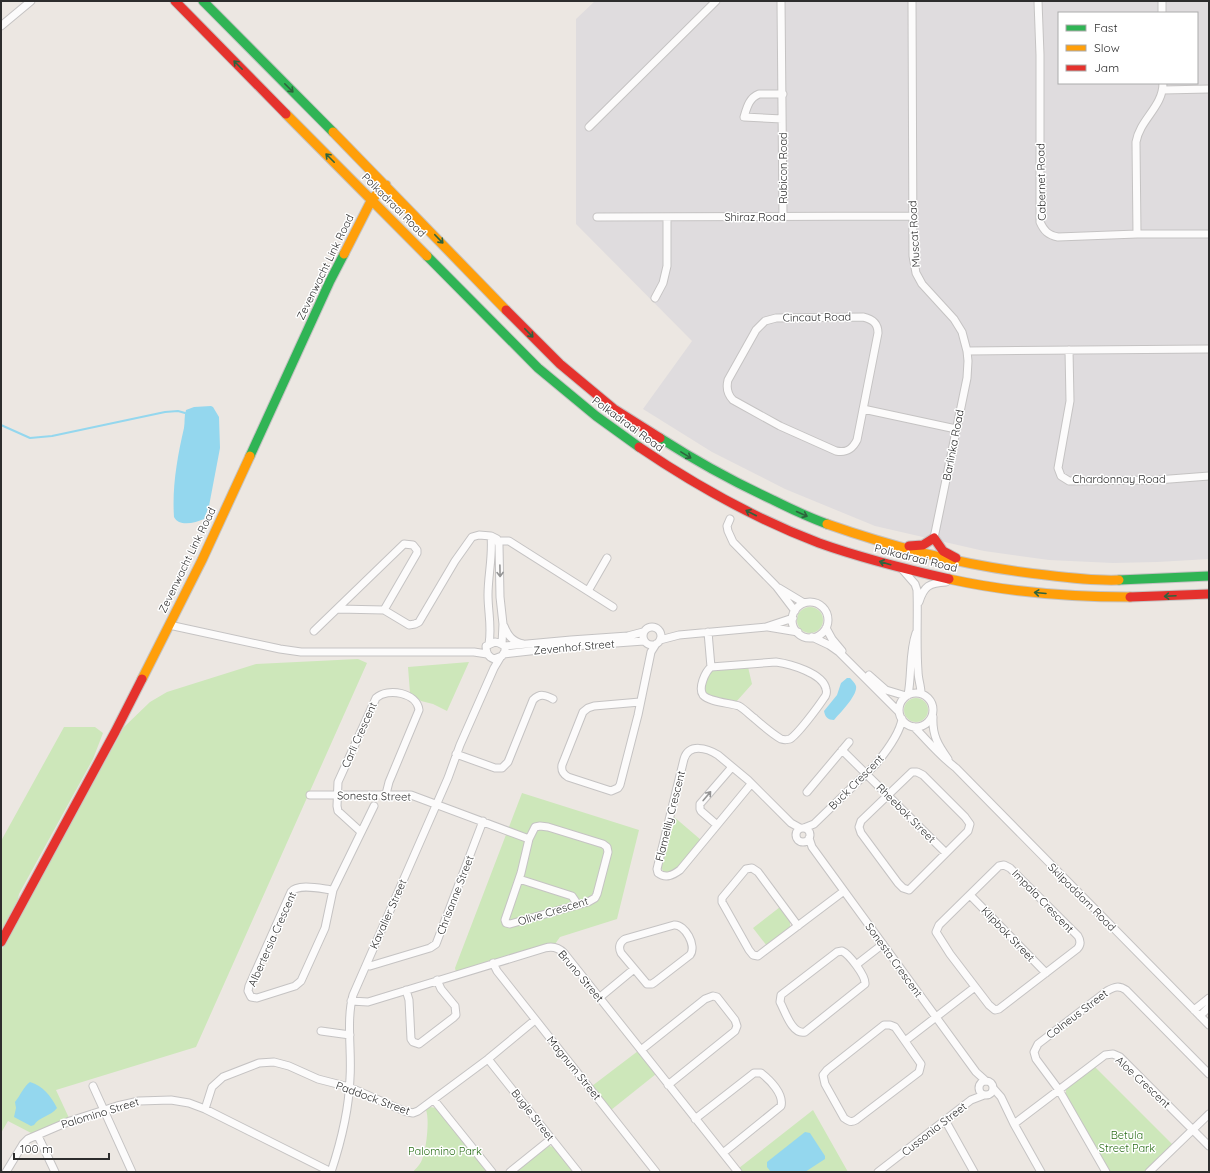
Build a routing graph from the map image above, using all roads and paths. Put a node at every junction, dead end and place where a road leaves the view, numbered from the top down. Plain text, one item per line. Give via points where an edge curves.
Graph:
1 (31, 1) edge
2 (175, 1) edge
3 (203, 1) edge
4 (716, 1) edge
5 (781, 1) edge
6 (912, 1) edge
7 (1038, 1) edge
8 (1162, 1) edge
9 (1162, 12) edge
10 (1, 26) edge
11 (1163, 86) edge
12 (1209, 89) edge
13 (783, 94) junction
14 (782, 119) junction
15 (589, 127) dead end
16 (386, 185) junction
17 (372, 199) junction
18 (783, 216) junction
19 (913, 216) junction
20 (667, 217) junction
21 (597, 218) dead end
22 (1136, 234) junction
23 (1209, 234) edge
24 (654, 298) dead end
25 (1209, 349) edge
26 (1070, 350) junction
27 (967, 351) junction
28 (863, 409) junction
29 (956, 430) junction
30 (1209, 476) edge
31 (730, 519) dead end
32 (491, 536) junction
33 (864, 537) junction
34 (934, 538) junction
35 (498, 541) junction
36 (606, 558) dead end
37 (900, 568) junction
38 (1005, 571) junction
39 (1209, 576) edge
40 (960, 582) junction
41 (776, 586) junction
42 (588, 591) junction
43 (1209, 594) edge
44 (804, 603) junction
45 (613, 608) dead end
46 (918, 608) junction
47 (338, 609) junction
48 (384, 610) junction
49 (794, 614) junction
50 (503, 624) junction
51 (169, 625) junction
52 (766, 627) junction
53 (826, 628) junction
54 (659, 630) junction
55 (314, 631) dead end
56 (916, 631) junction
57 (643, 632) junction
58 (708, 632) junction
59 (798, 632) junction
60 (679, 635) junction
61 (812, 638) junction
62 (658, 642) junction
63 (646, 643) junction
64 (524, 645) junction
65 (488, 651) junction
66 (503, 651) junction
67 (651, 652) junction
68 (711, 667) junction
69 (494, 668) junction
70 (921, 693) junction
71 (907, 695) junction
72 (554, 699) dead end
73 (640, 702) junction
74 (899, 712) junction
75 (933, 715) junction
76 (902, 719) junction
77 (912, 727) junction
78 (895, 737) junction
79 (849, 742) dead end
80 (842, 750) junction
81 (456, 754) junction
82 (732, 767) junction
83 (956, 768) junction
84 (866, 773) junction
85 (752, 784) junction
86 (807, 792) dead end
87 (338, 794) junction
88 (386, 794) junction
89 (310, 795) dead end
90 (888, 796) junction
91 (437, 804) junction
92 (374, 806) dead end
93 (483, 821) junction
94 (814, 824) junction
95 (717, 825) junction
96 (800, 829) junction
97 (361, 832) junction
98 (807, 838) junction
99 (529, 839) junction
100 (946, 853) junction
101 (519, 879) junction
102 (333, 890) junction
103 (844, 891) junction
104 (970, 895) junction
105 (578, 905) junction
106 (798, 926) junction
107 (1, 942) edge
108 (883, 944) junction
109 (493, 963) junction
110 (366, 965) junction
111 (856, 965) junction
112 (634, 969) junction
113 (1046, 973) junction
114 (437, 980) junction
115 (975, 988) junction
116 (406, 990) junction
117 (599, 998) junction
118 (1209, 998) edge
119 (351, 1001) junction
120 (1209, 1007) edge
121 (1197, 1013) junction
122 (936, 1016) junction
123 (535, 1020) junction
124 (1209, 1025) edge
125 (321, 1031) dead end
126 (350, 1035) junction
127 (905, 1041) junction
128 (641, 1050) junction
129 (488, 1059) junction
130 (1209, 1074) edge
131 (982, 1084) junction
132 (668, 1085) junction
133 (93, 1086) dead end
134 (350, 1087) junction
135 (1059, 1090) junction
136 (989, 1092) junction
137 (434, 1100) junction
138 (970, 1100) junction
139 (206, 1109) junction
140 (104, 1111) junction
141 (1209, 1114) edge
142 (695, 1119) junction
143 (945, 1120) junction
144 (1014, 1124) junction
145 (1193, 1130) junction
146 (38, 1136) junction
147 (552, 1139) junction
148 (1209, 1146) edge
149 (723, 1153) junction
150 (1155, 1170) edge
151 (6, 1172) edge
152 (55, 1172) edge
153 (132, 1172) edge
154 (331, 1172) edge
155 (492, 1172) edge
156 (510, 1172) edge
157 (578, 1172) edge
158 (656, 1172) edge
159 (738, 1172) edge
160 (879, 1172) edge
161 (974, 1172) edge
162 (1041, 1172) edge
163 (1106, 1172) edge

1 - 10 street
17 -> 2 main road, Polkadraai Road
3 -> 16 main road, Polkadraai Road
4 - 15 street
5 - 13 street, Rubicon Road
6 - 19 street, Muscat Road
7 - 22 street, Cabernet Road via 1042,227 1048,234 1058,238
8 - 9 street
11 - 12 street
11 - 22 street via 1158,104 1141,127 1136,142
13 - 14 street, Rubicon Road
13 - 14 street, Rubicon Road via 756,95 748,103 744,117
14 - 18 street, Rubicon Road
16 - 17 main road, Zevenwacht Link Road
16 -> 33 main road, Polkadraai Road via 560,364 614,409 688,456 741,485 811,518
37 -> 17 main road, Polkadraai Road via 823,544 756,516 680,475 614,431 538,368
17 - 51 main road, Zevenwacht Link Road via 330,281 205,553
18 - 19 street, Shiraz Road
18 - 20 street, Shiraz Road
19 - 27 street, Muscat Road via 913,256 916,273 922,284 954,319 962,332
20 - 21 street, Shiraz Road
20 - 24 street via 667,266 663,283
22 - 23 street
25 - 26 street
26 - 27 street
26 - 30 street, Chardonnay Road via 1070,401 1058,468 1061,476 1069,481 1077,481 1160,480
27 - 29 street, Barlinka Road via 968,369
28 - 28 street, Cincaut Road via 855,445 843,452 836,451 780,426 733,400 727,392 727,385 756,330 765,321 776,318 870,318 878,327 878,333
28 - 29 street
29 - 34 street, Barlinka Road
31 - 41 street via 728,532 733,542
32 - 35 street
32 - 48 street via 472,537 419,622 409,625
32 - 65 street via 492,560 488,596 491,631
33 - 34 main road via 916,547 923,546
33 - 38 main road, Polkadraai Road via 944,559
34 - 38 main road via 939,547 953,557
35 - 42 street via 509,541
35 -> 50 street
36 - 42 street
37 - 40 main road, Polkadraai Road
37 - 46 street via 915,584
38 - 39 main road, Polkadraai Road via 1102,579
43 -> 40 main road, Polkadraai Road via 1160,597 1088,596 1009,590
40 - 46 street via 937,582 927,587 922,593
41 - 44 street
41 - 49 street
42 - 45 street
44 - 49 street
44 - 53 street via 814,603 822,607 828,619
46 - 56 street
47 - 48 street
47 - 48 street via 404,544 413,545 418,550 417,553
47 - 55 street
49 - 52 street, Zevenhof Street
49 - 59 street via 794,627
50 - 64 street via 508,635
50 - 66 street
51 - 65 street via 301,652
51 - 107 main road, Zevenwacht Link Road via 115,732
52 - 58 street, Zevenhof Street
52 - 59 street, Zevenhof Street
53 - 61 street via 820,635
53 - 71 street via 836,645 880,686 890,692
54 - 57 street, Zevenhof Street via 652,627
54 - 60 street, Zevenhof Street
54 - 62 street
56 - 70 street
56 - 71 street via 912,644 911,680
57 - 63 street
57 - 64 street, Zevenhof Street via 628,636
58 - 60 street, Zevenhof Street
58 - 68 street
59 - 61 street
60 - 62 street, Zevenhof Street
61 - 74 street via 829,645 844,656
62 - 63 street, Zevenhof Street
62 - 67 street
63 - 66 street, Zevenhof Street
63 - 67 street
64 - 66 street, Zevenhof Street
65 - 66 street
65 - 66 street via 495,642
65 - 69 street
66 - 69 street, Kavalier Street
67 - 73 street
68 - 68 street via 704,678 704,696 742,708 780,739 787,740 794,735 826,694 823,683 812,674 786,664 776,662
69 - 81 street, Kavalier Street
70 - 71 street
70 - 75 street via 932,702
71 - 74 street via 902,700
72 - 81 street via 542,695 533,700 508,762 502,768 495,768
73 - 73 street via 618,788 611,791 563,774 562,765 583,712 594,706
74 - 76 street
75 - 77 street via 928,723
75 - 83 street, Skilpaddam Road via 933,730 938,745
76 - 77 street
76 - 78 street
77 - 78 street via 903,729
77 - 83 street, Skilpaddam Road via 941,757
78 - 84 street, Buck Crescent
79 - 80 street
80 - 84 street, Rheebok Street
80 - 86 street
81 - 91 street, Kavalier Street
82 - 85 street, Flamelily Crescent
95 -> 82 street via 701,811 700,804
82 - 95 street, Flamelily Crescent via 710,751 696,748 685,755 658,873 667,877 680,870
83 - 121 street, Skilpaddam Road
84 - 90 street, Rheebok Street
84 - 94 street, Buck Crescent
85 - 95 street, Flamelily Crescent
85 - 96 street
87 - 88 street, Sonesta Street
87 - 88 street, Carli Crescent via 338,782 375,700 382,694 400,692 417,703 419,710
87 - 89 street, Sonesta Street
87 - 97 street, Carli Crescent via 338,811
88 - 91 street, Sonesta Street via 411,795
90 - 100 street, Rheebok Street
90 - 100 street via 912,772 923,775 970,824 968,831
90 - 100 street via 861,821 859,827 861,834 901,886 909,890
91 - 93 street, Sonesta Street
91 - 110 street, Kavalier Street
92 - 97 street, Albertersia Crescent
93 - 99 street, Sonesta Street
93 - 110 street, Chrisanne Street via 436,944 370,966
94 - 96 street, Buck Crescent
94 - 98 street, Buck Crescent
96 - 98 street via 807,829
96 - 98 street via 796,839 799,841
97 - 102 street, Albertersia Crescent
98 - 103 street, Sonesta Crescent
99 - 101 street, Olive Crescent
99 - 105 street, Olive Crescent via 535,827 548,826 607,847 607,858 597,894 595,898
101 - 105 street via 572,896
101 - 105 street, Olive Crescent via 506,923
102 - 102 street, Albertersia Crescent via 300,887 292,890 249,986 251,997 257,998 295,986 301,981 325,928
103 - 106 street
103 - 108 street, Sonesta Crescent
104 - 113 street, Klipbok Street
104 - 113 street, Impala Crescent via 999,866 1004,865 1010,868 1079,938 1080,944 1077,949
104 - 115 street, Impala Crescent via 939,925 936,932
106 - 106 street via 756,956 749,950 722,898 746,869 752,868 758,872
108 - 111 street
108 - 122 street, Sonesta Crescent
109 - 114 street, Bruno Street
109 - 117 street, Bruno Street via 549,947 556,948 564,953
109 - 123 street, Magnum Street
110 - 119 street, Kavalier Street
111 - 111 street via 842,950 781,995 780,1002 797,1031 806,1032 864,986 865,979
112 - 112 street via 645,982 652,984 690,955 693,946 683,928 674,925 623,940 620,951
112 - 117 street
113 - 115 street, Impala Crescent via 997,1010 989,1006
114 - 116 street, Bruno Street
114 - 116 street via 455,1006 456,1015 419,1044 411,1038 410,1000
115 - 122 street
116 - 119 street, Bruno Street via 368,1002
117 - 128 street, Bruno Street
118 - 121 street
119 - 126 street, Kavalier Street
120 - 121 street
121 - 124 street, Skilpaddam Road
122 - 127 street
122 - 131 street, Sonesta Crescent
123 - 129 street, Paddock Street
123 - 158 street, Magnum Street
125 - 126 street
126 - 134 street, Kavalier Street
127 - 127 street via 921,1064 918,1072 856,1120 846,1120 824,1084 823,1078 827,1070 884,1025 892,1026
128 - 132 street, Bruno Street
128 - 132 street via 710,996 717,997 735,1020 735,1031
129 - 137 street, Paddock Street
129 - 147 street, Bugle Street
130 - 135 street, Colneus Street via 1126,990 1116,987 1036,1046 1036,1059
131 - 136 street via 981,1093
131 - 136 street via 991,1083
131 - 138 street, Cussonia Street
132 - 142 street, Bruno Street
133 - 140 street
134 - 137 street, Paddock Street via 410,1112 418,1112
134 - 139 street, Paddock Street via 318,1079 281,1063 259,1063 227,1074 218,1080 212,1087
134 - 154 street, Kavalier Street
135 - 144 street, Aloe Crescent
135 - 145 street, Aloe Crescent via 1106,1055 1117,1055
135 - 163 street
136 - 138 street, Cussonia Street
136 - 144 street via 1001,1097
137 - 155 street
138 - 143 street, Cussonia Street
139 - 140 street, Palomino Street via 180,1101 155,1099
139 - 154 street, Palomino Street
140 - 146 street, Palomino Street via 70,1121
140 - 153 street
141 - 145 street
142 - 149 street, Bruno Street
142 - 149 street via 754,1073 765,1076 782,1098 781,1106
143 - 160 street, Cussonia Street
143 - 161 street
144 - 162 street
145 - 148 street, Aloe Crescent
145 - 150 street
146 - 151 street, Palomino Street via 22,1144
146 - 152 street
147 - 156 street
147 - 157 street, Bugle Street
149 - 159 street, Bruno Street

